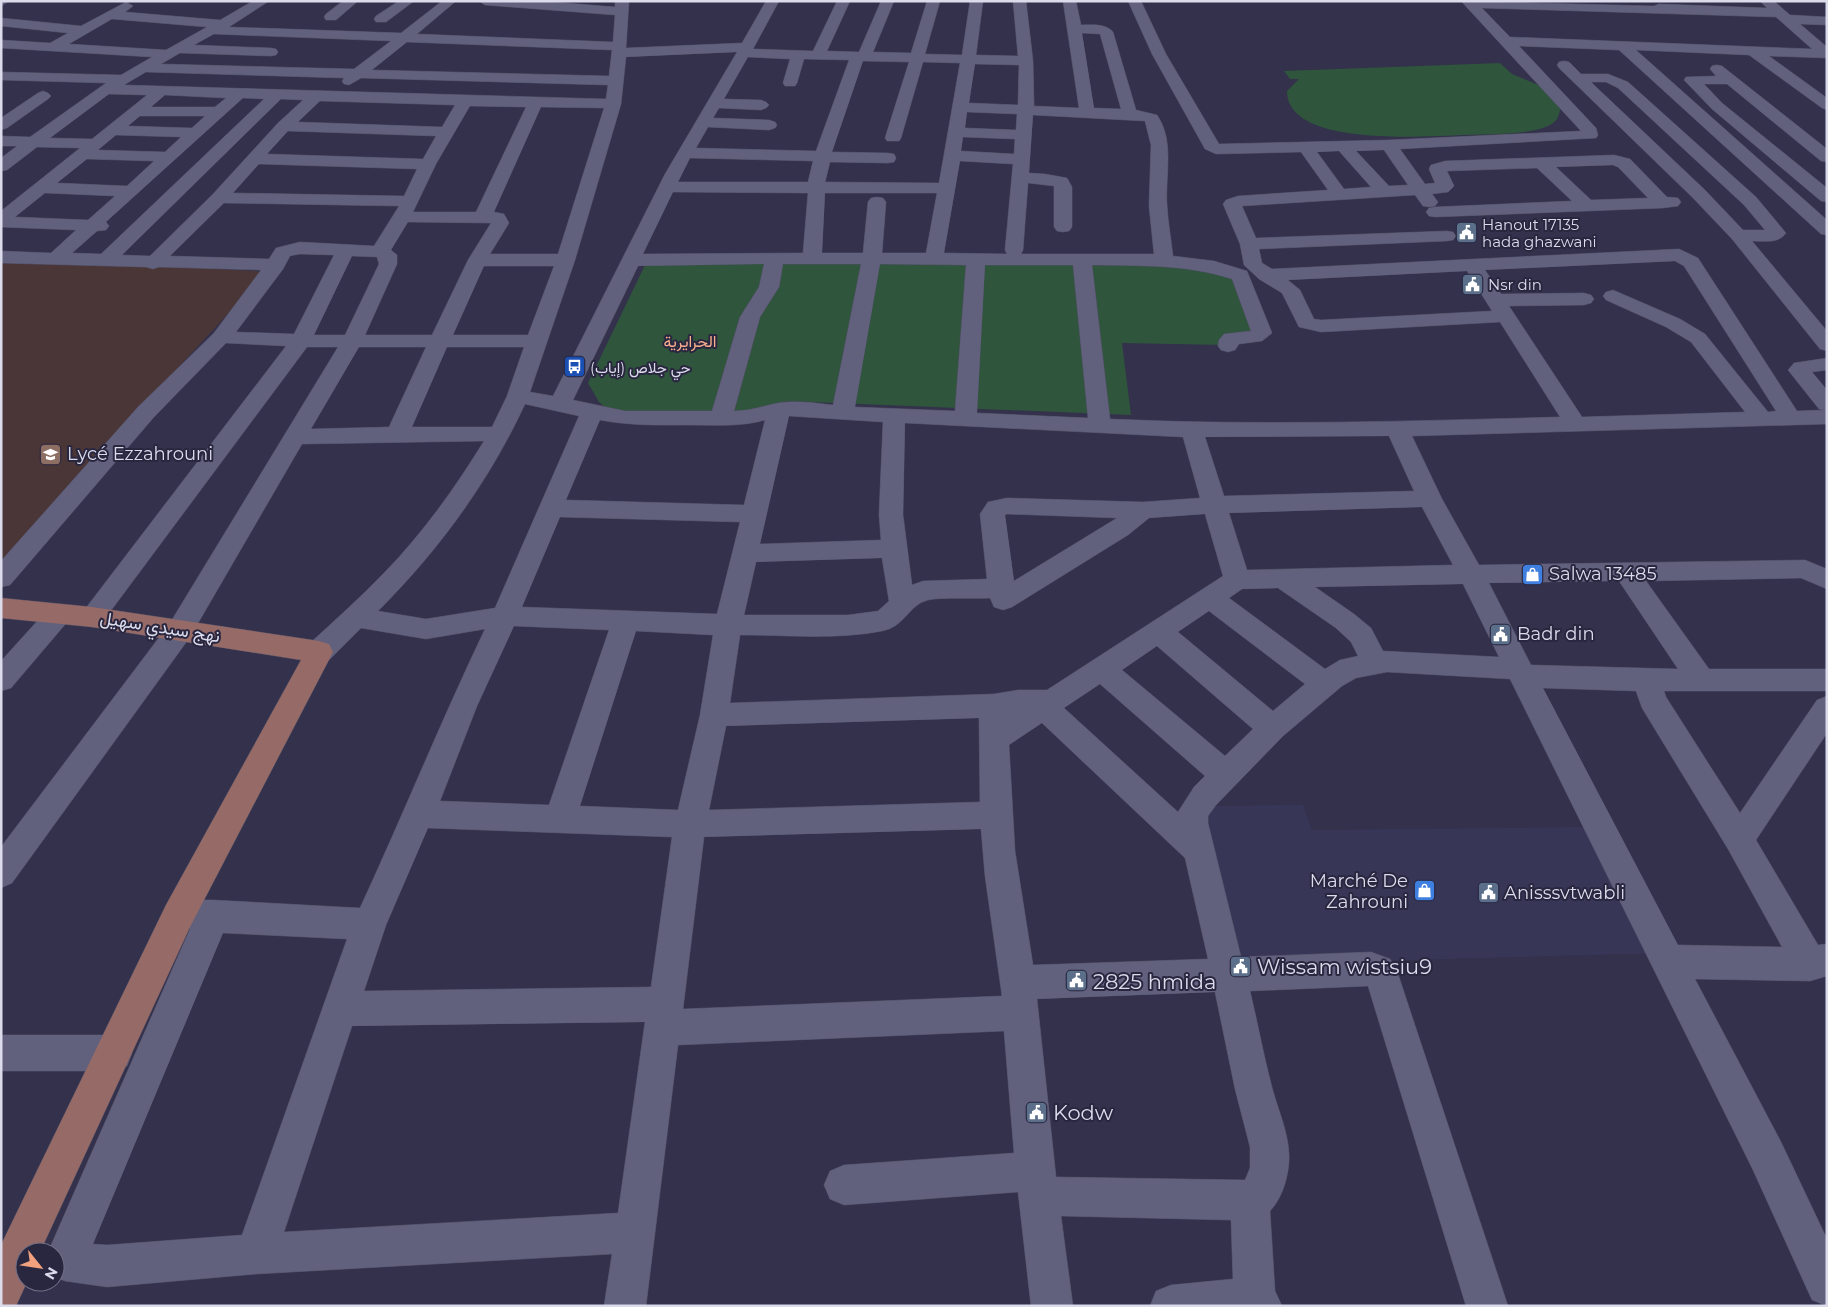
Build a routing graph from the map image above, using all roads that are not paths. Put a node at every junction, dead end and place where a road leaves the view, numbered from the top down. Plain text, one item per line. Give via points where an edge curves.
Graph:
1 (135, 1) edge
2 (352, 1) edge
3 (408, 1) edge
4 (450, 1) edge
5 (773, 1) edge
6 (844, 1) edge
7 (888, 1) edge
8 (934, 1) edge
9 (977, 1) edge
10 (1019, 1) edge
11 (1069, 1) edge
12 (1134, 1) edge
13 (1766, 1) edge
14 (233, 2) edge
15 (1468, 3) edge
16 (536, 5) junction
17 (1551, 5) edge
18 (262, 6) edge
19 (488, 6) edge
20 (622, 6) edge
21 (1658, 6) edge
22 (1809, 6) dead end
23 (1709, 10) junction
24 (110, 15) junction
25 (351, 18) dead end
26 (1787, 20) junction
27 (424, 21) junction
28 (1827, 21) edge
29 (1, 22) edge
30 (1673, 23) dead end
31 (218, 27) junction
32 (468, 27) dead end
33 (1075, 28) junction
34 (83, 30) junction
35 (404, 36) junction
36 (1685, 36) dead end
37 (454, 38) junction
38 (504, 41) junction
39 (1506, 41) junction
40 (549, 42) junction
41 (1, 44) edge
42 (1577, 44) junction
43 (51, 48) junction
44 (619, 49) junction
45 (1697, 49) junction
46 (746, 50) junction
47 (172, 51) junction
48 (281, 52) dead end
49 (436, 53) dead end
50 (363, 54) dead end
51 (381, 54) junction
52 (491, 54) dead end
53 (1826, 54) edge
54 (798, 55) junction
55 (817, 56) junction
56 (860, 57) junction
57 (918, 58) junction
58 (1753, 58) junction
59 (967, 60) junction
60 (1629, 60) junction
61 (1026, 61) junction
62 (1525, 61) junction
63 (423, 64) dead end
64 (1564, 65) junction
65 (1708, 65) dead end
66 (477, 66) dead end
67 (1664, 66) dead end
68 (142, 68) junction
69 (1732, 72) junction
70 (356, 75) junction
71 (1, 76) edge
72 (409, 77) junction
73 (464, 78) junction
74 (1577, 78) junction
75 (1790, 78) junction
76 (1818, 78) dead end
77 (123, 79) junction
78 (547, 81) junction
79 (615, 81) junction
80 (790, 83) dead end
81 (106, 89) junction
82 (161, 91) junction
83 (239, 94) junction
84 (1810, 94) junction
85 (1827, 94) edge
86 (277, 95) junction
87 (43, 96) dead end
88 (323, 97) junction
89 (465, 101) junction
90 (536, 102) junction
91 (714, 103) junction
92 (613, 104) junction
93 (760, 105) dead end
94 (1827, 105) edge
95 (961, 107) junction
96 (1026, 110) junction
97 (137, 111) junction
98 (220, 112) junction
99 (1087, 112) junction
100 (1130, 115) junction
101 (703, 122) junction
102 (1, 124) edge
103 (769, 125) dead end
104 (284, 126) junction
105 (114, 130) junction
106 (447, 132) junction
107 (957, 132) junction
108 (197, 133) junction
109 (1025, 135) junction
110 (893, 138) dead end
111 (1, 141) edge
112 (33, 142) junction
113 (1389, 145) junction
114 (1305, 146) junction
115 (1342, 146) junction
116 (91, 149) junction
117 (686, 153) junction
118 (953, 156) junction
119 (170, 157) junction
120 (1827, 157) edge
121 (822, 158) junction
122 (888, 158) dead end
123 (254, 159) junction
124 (1023, 159) junction
125 (1542, 163) junction
126 (428, 164) junction
127 (1, 166) edge
128 (1019, 178) junction
129 (667, 187) junction
130 (43, 188) junction
131 (1421, 190) junction
132 (130, 191) junction
133 (1384, 191) junction
134 (816, 194) junction
135 (1339, 194) junction
136 (946, 195) junction
137 (1827, 197) edge
138 (219, 198) junction
139 (710, 201) dead end
140 (877, 202) junction
141 (1587, 206) junction
142 (406, 209) junction
143 (483, 216) junction
144 (1, 221) edge
145 (1521, 223) dead end
146 (1442, 224) junction
147 (142, 225) junction
148 (91, 226) junction
149 (1064, 227) dead end
150 (1827, 230) edge
151 (1738, 236) junction
152 (1249, 244) junction
153 (346, 250) junction
154 (1014, 250) dead end
155 (380, 252) junction
156 (1, 257) edge
157 (812, 257) junction
158 (775, 258) junction
159 (934, 258) junction
160 (976, 258) junction
161 (55, 259) junction
162 (872, 259) junction
163 (1082, 259) junction
164 (477, 260) junction
165 (566, 260) junction
166 (632, 260) junction
167 (1164, 260) junction
168 (105, 261) junction
169 (153, 263) junction
170 (276, 265) junction
171 (1473, 271) junction
172 (1266, 275) junction
173 (1290, 290) junction
174 (1613, 296) dead end
175 (1584, 299) dead end
176 (1500, 308) junction
177 (221, 337) junction
178 (301, 341) junction
179 (352, 341) junction
180 (536, 341) junction
181 (438, 342) junction
182 (1827, 345) edge
183 (1228, 346) dead end
184 (1827, 364) edge
185 (518, 396) junction
186 (560, 403) junction
187 (1827, 404) edge
188 (779, 410) junction
189 (592, 412) junction
190 (843, 413) junction
191 (894, 414) junction
192 (966, 417) junction
193 (1827, 417) edge
194 (1791, 418) junction
195 (721, 419) junction
196 (1762, 419) junction
197 (1575, 423) junction
198 (1100, 425) junction
199 (1398, 429) junction
200 (1192, 430) junction
201 (397, 434) junction
202 (500, 434) junction
203 (296, 437) junction
204 (1430, 499) junction
205 (1214, 505) junction
206 (550, 508) junction
207 (1143, 510) junction
208 (755, 514) junction
209 (894, 549) junction
210 (745, 553) junction
211 (1626, 572) junction
212 (1471, 574) junction
213 (1, 578) edge
214 (1283, 579) junction
215 (1238, 580) junction
216 (1827, 580) edge
217 (1001, 588) junction
218 (1210, 598) junction
219 (902, 603) junction
220 (1, 608) edge
221 (59, 614) junction
222 (504, 616) junction
223 (92, 617) junction
224 (356, 617) junction
225 (626, 620) junction
226 (728, 625) junction
227 (180, 630) junction
228 (1159, 632) junction
229 (319, 652) junction
230 (1375, 663) junction
231 (1102, 669) junction
232 (1521, 672) junction
233 (1, 680) edge
234 (1647, 680) junction
235 (1701, 680) junction
236 (1827, 680) edge
237 (1325, 684) junction
238 (1049, 704) junction
239 (994, 706) junction
240 (1827, 708) edge
241 (714, 714) junction
242 (1274, 728) junction
243 (994, 740) junction
244 (1227, 776) junction
245 (419, 814) junction
246 (995, 815) junction
247 (560, 820) junction
248 (690, 824) junction
249 (1739, 839) junction
250 (1199, 851) junction
251 (1, 873) edge
252 (195, 916) junction
253 (369, 924) junction
254 (1668, 962) junction
255 (1818, 962) edge
256 (1230, 975) junction
257 (1020, 998) junction
258 (340, 1009) junction
259 (664, 1016) junction
260 (1, 1053) edge
261 (114, 1054) junction
262 (1037, 1183) junction
263 (844, 1185) dead end
264 (1250, 1201) junction
265 (636, 1232) junction
266 (43, 1242) edge
267 (45, 1242) edge
268 (256, 1254) junction
269 (65, 1267) edge
270 (1827, 1285) edge
271 (1258, 1302) edge
272 (625, 1306) edge
273 (1052, 1306) edge
274 (1171, 1306) edge
275 (1487, 1306) edge

1 - 24 street
2 - 25 street via 327,17
3 - 27 street via 376,19
4 - 27 street
5 - 46 street
6 - 55 street
7 - 56 street
8 - 57 street
9 - 59 street
10 - 61 street
11 - 33 street
12 - 114 street via 1159,54 1213,148 1224,151
13 - 26 street
14 - 18 street
15 - 17 street
15 - 39 street
16 - 19 street
16 - 20 street
16 - 38 street
17 - 21 street
17 - 42 street
18 - 31 street
20 - 44 street
21 - 23 street
21 - 30 street
22 - 28 street
23 - 26 street
23 - 26 street via 1724,24
24 - 31 street
24 - 34 street
26 - 28 street
26 - 53 street
27 - 35 street
29 - 34 street
31 - 35 street
31 - 47 street
32 - 37 street
33 - 99 street
33 - 100 street via 1106,32
34 - 43 street
35 - 37 street
35 - 51 street
36 - 45 street
37 - 38 street
37 - 49 street
38 - 40 street
38 - 52 street
39 - 42 street
39 - 62 street
40 - 44 street
40 - 78 street
41 - 43 street
42 - 60 street
43 - 47 street
44 - 46 street
44 - 79 street
45 - 58 street
45 - 60 street
46 - 54 street
46 - 91 street
47 - 48 street
47 - 68 street
50 - 51 street
51 - 70 street
53 - 58 street
54 - 55 street
54 - 80 street
55 - 56 street
56 - 57 street
56 - 121 street
57 - 59 street
57 - 110 street
58 - 75 street via 1773,65
59 - 61 street
59 - 95 street
60 - 62 street
60 - 64 street
60 - 67 street
60 - 150 street
61 - 96 street
62 - 64 street
62 - 113 street via 1590,131 1590,135
63 - 72 street
64 - 74 street
65 - 69 street
66 - 73 street
68 - 70 street
68 - 77 street
69 - 120 street
69 - 137 street via 1691,80
70 - 72 street
70 - 88 street
71 - 77 street
72 - 73 street
73 - 78 street
74 - 151 street via 1699,194
74 - 151 street via 1608,78 1623,85 1750,202 1777,233 1773,236
75 - 76 street
75 - 84 street
77 - 81 street
78 - 79 street
79 - 92 street
81 - 82 street
81 - 112 street
82 - 83 street
82 - 97 street
83 - 86 street
83 - 98 street
84 - 85 street
84 - 94 street
86 - 88 street
86 - 147 street
87 - 102 street
88 - 89 street
88 - 104 street
89 - 90 street
89 - 106 street
90 - 92 street
90 - 143 street
91 - 93 street
91 - 101 street
92 - 165 street
95 - 96 street
95 - 107 street
96 - 99 street
96 - 109 street
97 - 98 street
97 - 105 street
98 - 108 street
99 - 100 street
100 - 167 street via 1151,118 1158,134 1158,199
101 - 103 street
101 - 117 street
104 - 106 street
104 - 123 street
105 - 108 street
105 - 116 street
106 - 126 street
107 - 109 street
107 - 118 street
108 - 119 street
109 - 124 street
111 - 112 street
112 - 116 street
112 - 127 street
113 - 115 street
113 - 131 street
114 - 115 street
114 - 135 street
115 - 133 street
116 - 119 street
116 - 130 street
117 - 121 street
117 - 129 street
118 - 124 street
118 - 136 street
119 - 132 street
121 - 122 street
121 - 134 street
123 - 126 street
123 - 138 street
124 - 128 street
125 - 131 street via 1441,167 1437,169 1444,187
125 - 141 street
125 - 141 street via 1619,160 1667,203
126 - 142 street
128 - 149 street via 1061,182
128 - 154 street
129 - 134 street
129 - 166 street
130 - 132 street
130 - 144 street
131 - 133 street
131 - 146 street
132 - 148 street
133 - 135 street
134 - 136 street
134 - 139 street
134 - 140 street
134 - 157 street
135 - 152 street via 1233,202
136 - 140 street
136 - 159 street
138 - 142 street
138 - 169 street
140 - 162 street
141 - 146 street
142 - 143 street
142 - 155 street
143 - 164 street via 498,218 500,223
144 - 148 street
145 - 146 street
146 - 152 street
146 - 171 street
147 - 148 street
147 - 168 street
148 - 161 street
151 - 182 street
152 - 172 street via 1253,265
153 - 155 street
153 - 170 street via 294,248 283,252
153 - 178 street
155 - 179 street via 388,255 388,264
156 - 161 street
157 - 158 street
157 - 162 street
158 - 166 street
158 - 195 street via 769,286 750,318
159 - 160 street
159 - 162 street
160 - 163 street
160 - 192 street
161 - 168 street
162 - 190 street
163 - 167 street
163 - 198 street
164 - 165 street
164 - 181 street
165 - 180 street
166 - 186 street
167 - 183 street via 1214,267 1240,275 1262,333 1231,338
168 - 169 street
169 - 170 street
170 - 177 street
171 - 172 street
171 - 173 street
171 - 176 street
171 - 194 street via 1673,255 1687,258
172 - 173 street
173 - 176 street via 1304,321 1315,326
174 - 196 street via 1674,323 1698,338
175 - 176 street
176 - 197 street
177 - 178 street
177 - 213 street via 146,412
178 - 179 street
178 - 223 street
179 - 181 street
179 - 203 street
180 - 181 street
180 - 185 street
181 - 201 street
184 - 187 street via 1799,368
185 - 186 street
185 - 202 street
186 - 189 street
188 - 190 street
188 - 195 street via 756,417
188 - 208 street
189 - 195 street via 626,418
189 - 206 street
190 - 191 street
191 - 192 street
191 - 209 street via 891,515
192 - 198 street
193 - 194 street
194 - 196 street
196 - 197 street
197 - 199 street
198 - 200 street
199 - 200 street
199 - 204 street
200 - 205 street
201 - 202 street
201 - 203 street
202 - 224 street via 440,525
203 - 227 street
204 - 205 street
204 - 212 street
205 - 207 street
205 - 215 street
206 - 208 street
206 - 222 street
207 - 217 street via 1119,529 1003,600
207 - 217 street via 997,508 992,514
208 - 210 street
209 - 210 street
209 - 219 street
210 - 226 street
211 - 212 street
211 - 216 street via 1805,570
211 - 235 street
212 - 214 street
212 - 232 street
214 - 215 street
214 - 230 street via 1361,635
215 - 218 street
217 - 219 street via 923,590
218 - 228 street
218 - 237 street
219 - 226 street via 892,616 883,621 848,626
220 - 221 main road, نهج سيدي سهيل
221 - 223 main road, نهج سيدي سهيل
221 - 233 street
222 - 224 street via 426,629
222 - 225 street
222 - 245 street
223 - 227 main road, نهج سيدي سهيل
224 - 229 street
225 - 226 street
225 - 247 street
226 - 241 street
227 - 229 main road, نهج سيدي سهيل
227 - 251 street
228 - 231 street
228 - 242 street
229 - 252 main road
230 - 232 street via 1405,662
230 - 237 street via 1350,668
231 - 238 street
231 - 244 street
232 - 234 street
232 - 254 street
234 - 235 street
234 - 249 street via 1652,700
235 - 236 street
237 - 242 street
238 - 239 street via 1018,702
238 - 243 street
238 - 250 street
239 - 241 street
239 - 243 street
240 - 249 street
241 - 248 street
242 - 244 street
243 - 246 street
244 - 250 street via 1205,796 1193,813 1192,823
245 - 247 street
245 - 253 street
246 - 248 street
246 - 257 street
247 - 248 street
248 - 259 street
249 - 255 street
250 - 256 street
252 - 253 street
252 - 261 main road
252 - 267 street
253 - 258 street
254 - 255 street
254 - 270 street via 1767,1156
256 - 257 street
256 - 264 street via 1256,1103 1270,1154 1259,1196
256 - 275 street via 1371,969 1382,975
257 - 259 street
257 - 262 street
258 - 259 street
258 - 268 street
259 - 265 street
260 - 261 street
261 - 266 main road
262 - 263 street
262 - 264 street
262 - 273 street
264 - 271 street
265 - 268 street
265 - 272 street
268 - 269 street
271 - 274 street

